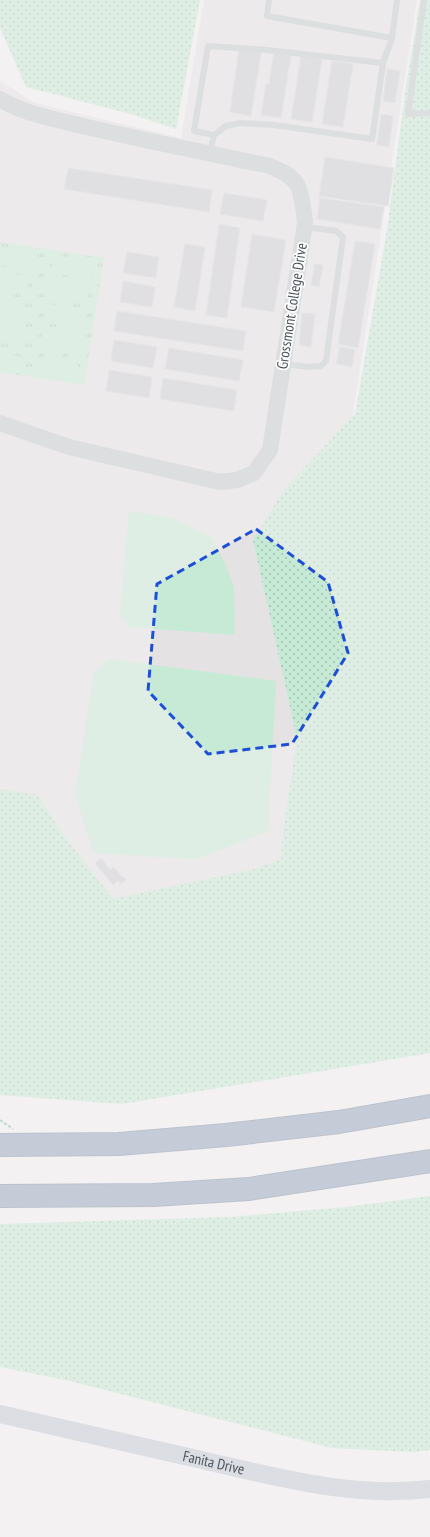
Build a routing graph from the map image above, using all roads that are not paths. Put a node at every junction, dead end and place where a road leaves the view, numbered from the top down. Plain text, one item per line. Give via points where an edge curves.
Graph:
1 (269, 0) edge
2 (398, 0) edge
3 (424, 0) edge
4 (392, 38) junction
5 (383, 63) junction
6 (0, 99) edge
7 (430, 113) edge
8 (214, 135) junction
9 (210, 154) junction
10 (304, 227) junction
11 (283, 364) junction
12 (0, 423) edge
13 (430, 1106) edge
14 (0, 1145) edge
15 (430, 1161) edge
16 (0, 1196) edge
17 (0, 1414) edge
18 (430, 1489) edge

1 - 4 lane via 267,16
2 - 4 lane
3 - 7 lane via 408,114
4 - 5 lane
5 - 8 lane via 372,138 240,123 226,126
5 - 8 lane via 208,46 194,131
6 - 9 street, Grossmont College Drive via 55,120
8 - 9 lane
9 - 10 street, Grossmont College Drive via 270,166 283,172 297,183 304,208
10 - 11 street, Grossmont College Drive
10 - 11 lane via 336,231 343,236 326,361 315,367
11 - 12 street, Grossmont College Drive via 270,450 254,473 237,480 220,482 69,447
13 - 14 highway via 339,1122 226,1135 119,1144
15 - 16 highway via 249,1189 153,1195
17 - 18 main road, Fanita Drive via 286,1479 360,1491

